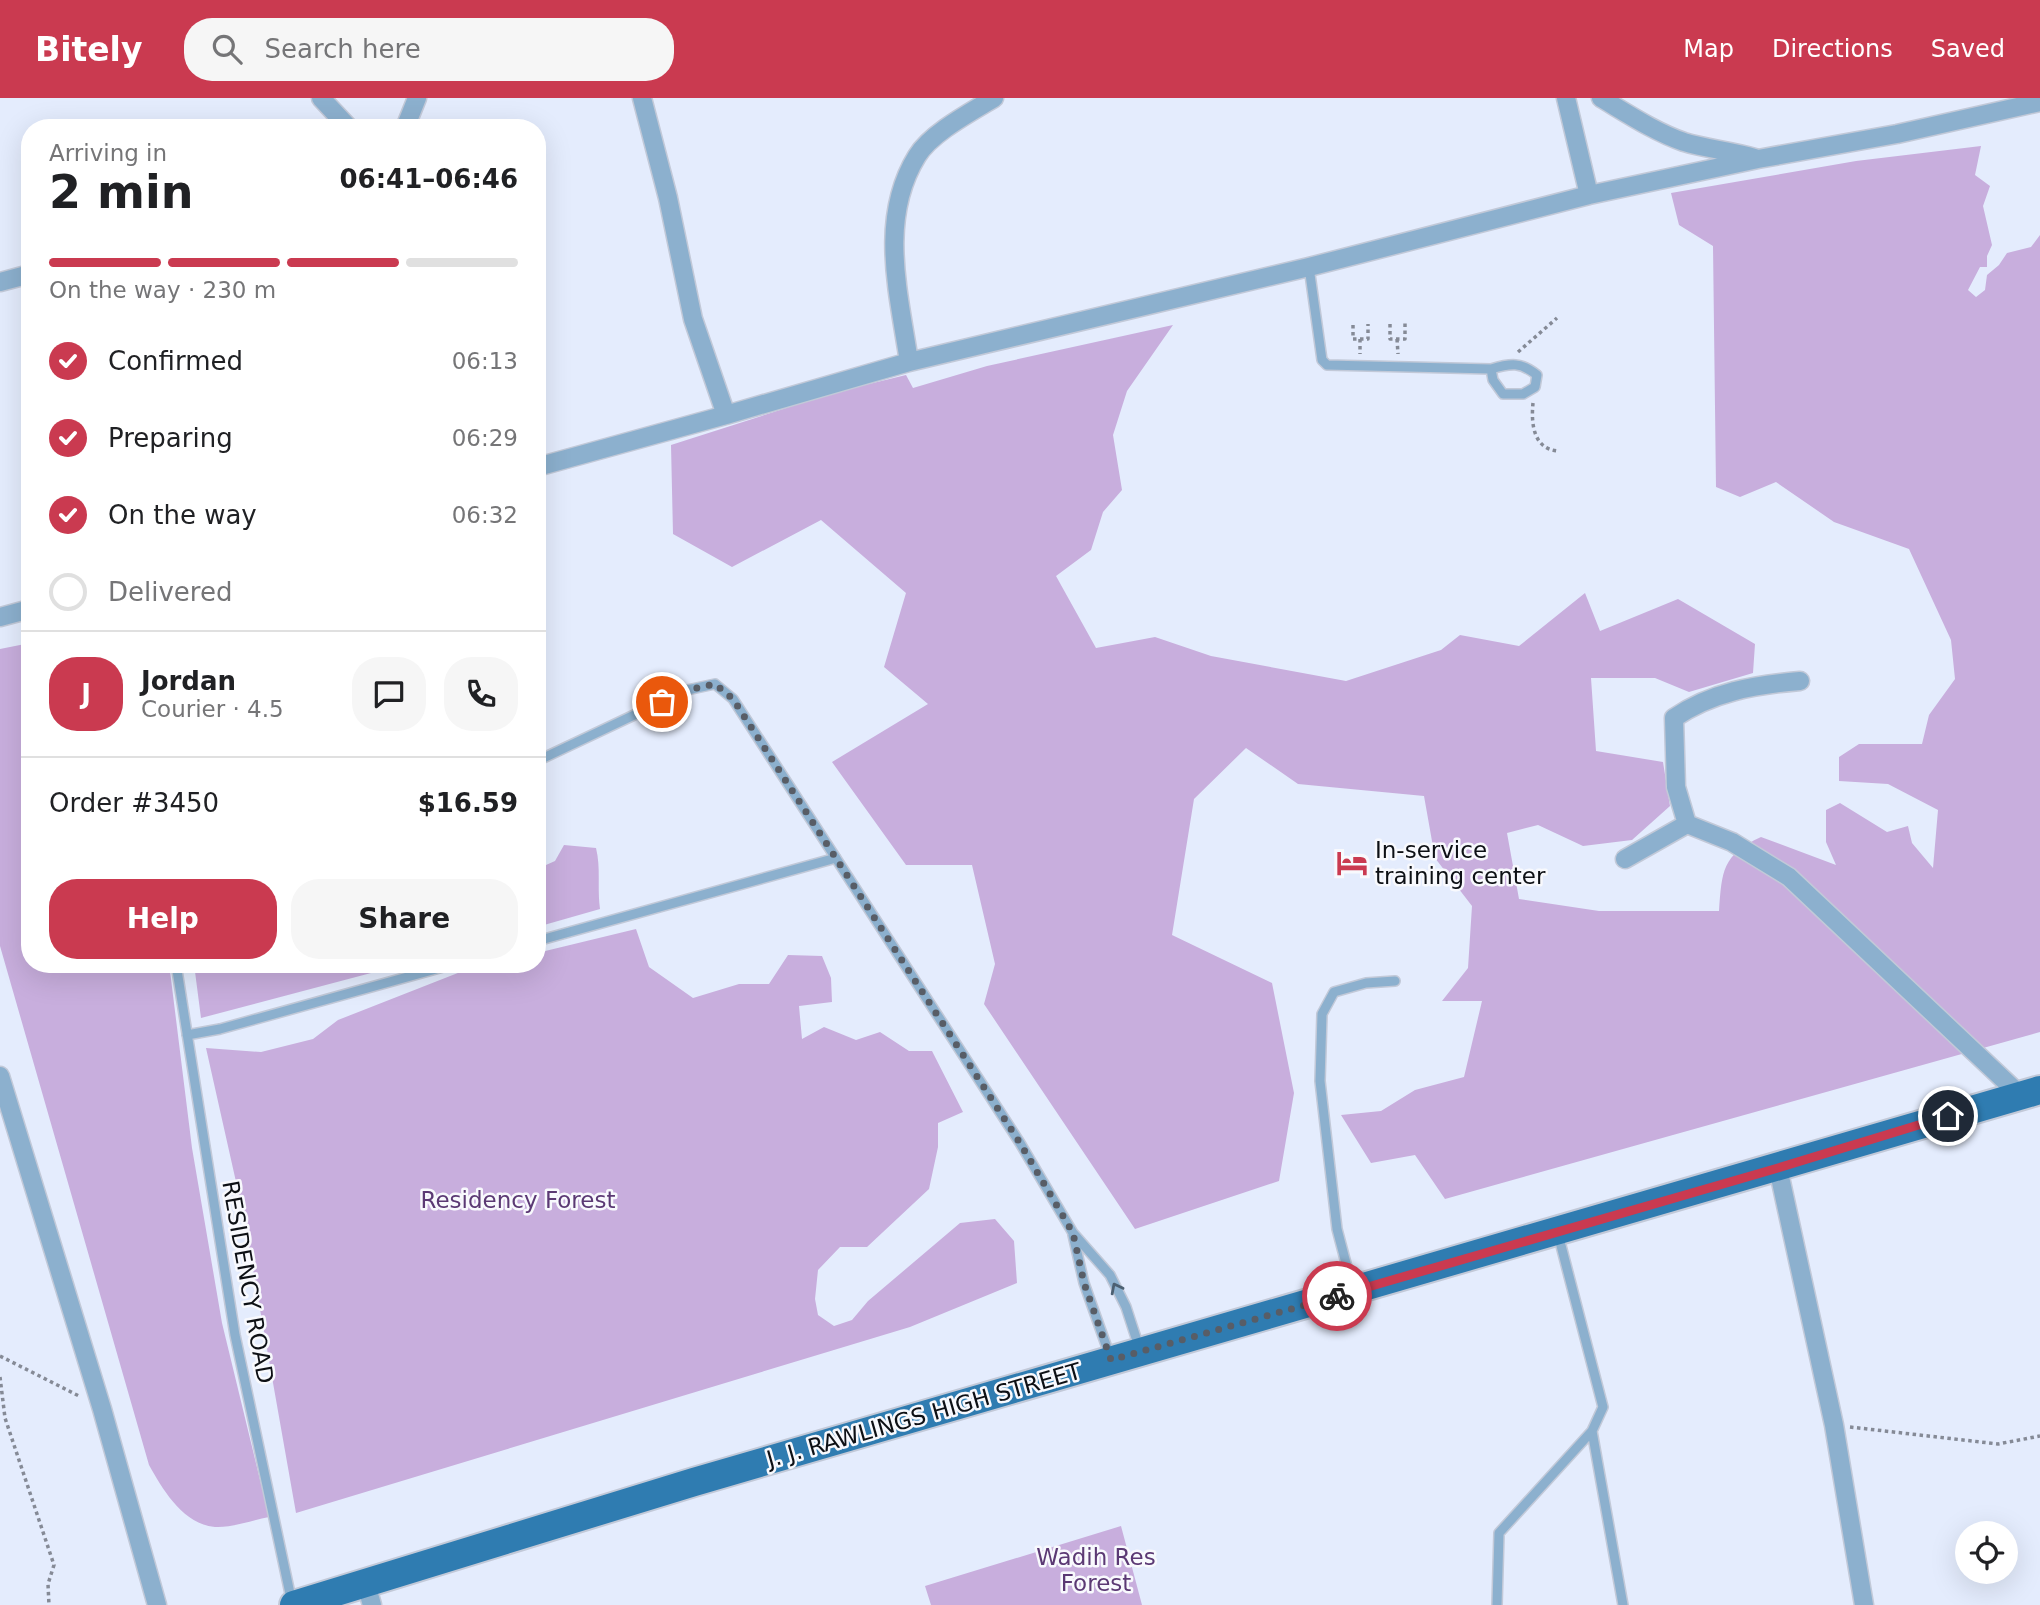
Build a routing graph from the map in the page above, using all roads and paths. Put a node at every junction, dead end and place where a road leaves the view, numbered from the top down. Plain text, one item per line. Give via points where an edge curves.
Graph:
1 (321, 98) edge
2 (417, 98) edge
3 (642, 98) edge
4 (994, 98) edge
5 (1566, 98) edge
6 (1601, 98) edge
7 (2040, 102) edge
8 (341, 119) edge
9 (409, 119) edge
10 (1758, 159) junction
11 (1589, 195) junction
12 (1309, 267) junction
13 (21, 276) edge
14 (0, 282) edge
15 (1557, 318) dead end
16 (1405, 323) dead end
17 (1368, 324) dead end
18 (1390, 324) dead end
19 (1353, 325) dead end
20 (909, 362) junction
21 (1507, 364) junction
22 (1491, 369) junction
23 (1535, 387) junction
24 (726, 415) junction
25 (1558, 451) dead end
26 (546, 465) edge
27 (21, 611) edge
28 (0, 617) edge
29 (1800, 681) dead end
30 (546, 757) edge
31 (1687, 824) junction
32 (836, 858) junction
33 (1625, 859) dead end
34 (546, 939) edge
35 (177, 973) edge
36 (422, 973) edge
37 (1395, 981) dead end
38 (187, 1035) junction
39 (0, 1076) edge
40 (2030, 1092) edge
41 (1778, 1168) junction
42 (1557, 1232) junction
43 (1073, 1233) junction
44 (1353, 1292) junction
45 (1141, 1351) junction
46 (0, 1356) edge
47 (1111, 1360) junction
48 (0, 1377) edge
49 (102, 1409) junction
50 (1834, 1425) junction
51 (1592, 1431) junction
52 (2040, 1436) edge
53 (369, 1595) edge
54 (49, 1605) edge
55 (157, 1605) edge
56 (293, 1605) edge
57 (1497, 1605) edge
58 (1623, 1605) edge
59 (1864, 1605) edge

1 - 8 street
2 - 9 street
3 - 24 street via 693,319
4 - 20 street via 958,120 918,155 900,195 892,236
5 - 11 street
6 - 10 street via 1686,142
7 - 10 street
10 - 11 street
11 - 12 street
12 - 20 street
12 - 22 lane via 1322,360 1327,365
13 - 14 street
15 - 21 path
16 - 18 path via 1405,339 1390,339
17 - 19 path via 1368,339 1353,339
20 - 24 street
21 - 22 lane
21 - 23 lane via 1523,364 1537,375
22 - 23 lane via 1503,394 1523,394
23 - 25 path via 1535,434 1549,451
24 - 26 street
27 - 28 street
29 - 31 street via 1759,684 1698,702 1674,718 1676,787
30 - 32 lane via 687,690 715,684 733,699
31 - 33 street
31 - 40 street via 1732,842 1790,877
32 - 34 lane
32 - 43 lane
35 - 38 lane, RESIDENCY ROAD
36 - 38 lane
37 - 44 lane via 1334,992 1322,1014 1320,1081 1338,1229
38 - 56 lane, RESIDENCY ROAD via 235,1335
39 - 49 street
40 - 41 main road, J. J. RAWLINGS HIGH STREET
41 - 42 main road, J. J. RAWLINGS HIGH STREET
41 - 50 street
42 - 44 main road, J. J. RAWLINGS HIGH STREET
42 - 51 lane via 1603,1407
45 -> 43 lane via 1110,1275
43 - 47 lane via 1084,1283
44 - 45 main road, J. J. RAWLINGS HIGH STREET
45 - 47 main road, J. J. RAWLINGS HIGH STREET
46 - 49 path
47 - 53 main road, J. J. RAWLINGS HIGH STREET via 694,1482
48 - 54 path via 5,1418 54,1566 48,1584
49 - 55 street
50 - 52 path via 1998,1444
50 - 59 street
51 - 57 lane via 1499,1533
51 - 58 lane
53 - 56 main road, J. J. RAWLINGS HIGH STREET

